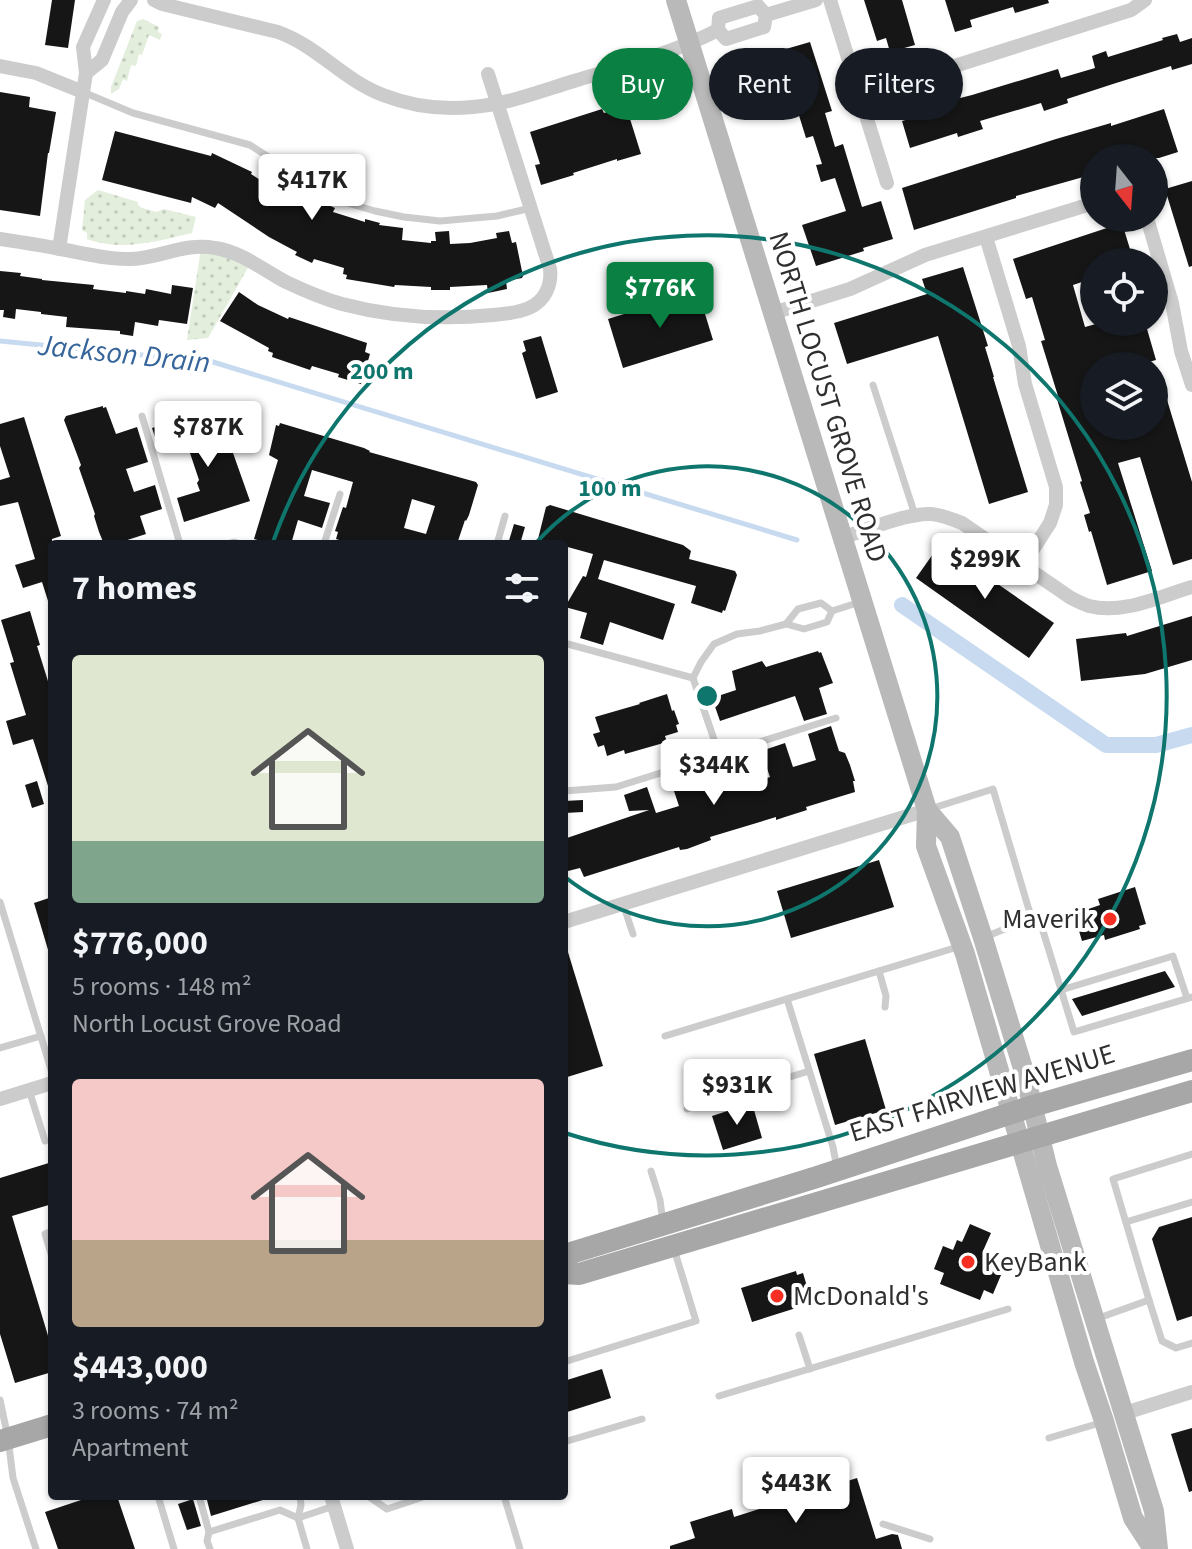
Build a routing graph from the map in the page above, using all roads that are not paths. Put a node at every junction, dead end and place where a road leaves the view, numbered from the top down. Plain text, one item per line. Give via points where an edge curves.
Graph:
1 (104, 0) edge
2 (131, 0) edge
3 (154, 0) edge
4 (676, 0) edge
5 (816, 0) edge
6 (830, 0) edge
7 (1145, 0) edge
8 (766, 15) junction
9 (718, 30) junction
10 (689, 44) junction
11 (845, 48) edge
12 (963, 63) edge
13 (0, 66) edge
14 (86, 73) junction
15 (488, 74) dead end
16 (83, 92) junction
17 (496, 103) junction
18 (867, 120) edge
19 (887, 183) dead end
20 (1080, 207) edge
21 (531, 208) junction
22 (1151, 232) edge
23 (986, 237) junction
24 (0, 239) edge
25 (59, 249) junction
26 (773, 313) junction
27 (873, 385) dead end
28 (1192, 385) edge
29 (142, 416) dead end
30 (340, 494) dead end
31 (915, 515) junction
32 (505, 516) dead end
33 (842, 538) junction
34 (179, 540) edge
35 (325, 540) edge
36 (498, 540) edge
37 (1023, 565) junction
38 (1192, 587) edge
39 (862, 601) junction
40 (832, 611) junction
41 (786, 624) junction
42 (568, 644) edge
43 (693, 678) junction
44 (836, 718) dead end
45 (719, 754) junction
46 (568, 791) edge
47 (927, 810) junction
48 (0, 902) edge
49 (623, 904) junction
50 (1032, 920) junction
51 (568, 921) edge
52 (9, 932) junction
53 (633, 934) dead end
54 (0, 935) edge
55 (983, 938) junction
56 (962, 946) junction
57 (879, 971) junction
58 (1061, 990) junction
59 (1189, 997) edge
60 (787, 999) junction
61 (885, 1007) dead end
62 (41, 1036) junction
63 (665, 1036) dead end
64 (0, 1048) edge
65 (48, 1060) edge
66 (1192, 1060) edge
67 (809, 1071) junction
68 (48, 1084) edge
69 (29, 1090) junction
70 (1192, 1091) edge
71 (0, 1099) edge
72 (687, 1109) dead end
73 (1023, 1110) junction
74 (1029, 1139) junction
75 (45, 1141) dead end
76 (1192, 1154) edge
77 (837, 1170) junction
78 (651, 1171) dead end
79 (1192, 1202) edge
80 (1126, 1222) junction
81 (663, 1225) junction
82 (673, 1246) junction
83 (568, 1265) edge
84 (568, 1269) edge
85 (1149, 1300) junction
86 (1008, 1309) dead end
87 (1096, 1319) junction
88 (1073, 1323) junction
89 (799, 1335) dead end
90 (1192, 1343) edge
91 (568, 1361) edge
92 (810, 1369) junction
93 (1192, 1392) edge
94 (719, 1396) dead end
95 (0, 1400) edge
96 (1125, 1413) junction
97 (642, 1419) dead end
98 (1104, 1421) junction
99 (48, 1426) edge
100 (1049, 1438) dead end
101 (4, 1439) edge
102 (568, 1441) edge
103 (159, 1500) edge
104 (200, 1500) edge
105 (300, 1500) edge
106 (374, 1500) edge
107 (414, 1500) edge
108 (505, 1500) edge
109 (332, 1501) edge
110 (298, 1518) junction
111 (1133, 1518) junction
112 (883, 1524) dead end
113 (209, 1532) junction
114 (930, 1539) dead end
115 (36, 1549) edge
116 (174, 1549) edge
117 (210, 1549) edge
118 (307, 1549) edge
119 (347, 1549) edge
120 (520, 1549) edge
121 (1156, 1549) edge

1 - 14 street via 83,47
2 - 14 street via 102,60
3 - 17 street via 296,39 358,84 383,95 448,108
4 - 10 main road, NORTH LOCUST GROVE ROAD
5 - 8 street
6 - 11 street
7 - 12 street via 1131,10
8 - 9 street via 764,27 726,39
8 - 9 street via 758,6 719,18
9 - 10 street
10 - 17 street
10 - 26 main road, NORTH LOCUST GROVE ROAD
13 - 16 street via 36,73
14 - 16 street
15 - 17 street
16 - 21 lane via 133,113 250,145 320,190 375,211 440,221
16 - 25 street
17 - 21 street
18 - 19 street
20 - 23 street
21 - 25 street via 550,287 537,303 512,313 403,315 342,304 215,247 133,259
22 - 28 street
23 - 26 street
23 - 37 street via 1056,487 1050,523
24 - 25 street
26 - 33 main road, NORTH LOCUST GROVE ROAD
27 - 31 lane
29 - 34 lane
30 - 35 lane
31 - 33 street
31 - 37 street via 962,523
32 - 36 lane
33 - 39 main road, NORTH LOCUST GROVE ROAD
37 - 38 street via 1090,606 1128,606
39 - 40 lane
39 - 47 main road, NORTH LOCUST GROVE ROAD
40 - 41 lane via 827,622 804,629
40 - 41 lane via 821,603 798,609
41 - 43 lane via 714,644
42 - 43 lane
43 - 45 lane
44 - 45 lane
45 - 46 lane via 616,787
47 - 49 street
47 - 50 lane via 993,789
47 - 55 main road, NORTH LOCUST GROVE ROAD via 950,837
47 - 56 main road, NORTH LOCUST GROVE ROAD via 926,846
48 - 52 lane
49 - 51 street
49 - 53 lane
50 - 55 lane
50 - 58 lane via 1039,918
52 - 54 lane
52 - 62 lane
55 - 73 main road, NORTH LOCUST GROVE ROAD
56 - 57 lane
56 - 73 main road, NORTH LOCUST GROVE ROAD
57 - 60 lane
57 - 61 lane
58 - 59 lane via 1173,956
58 - 59 lane via 1074,1032
60 - 63 lane
60 - 67 lane
62 - 64 lane
62 - 65 lane
66 - 73 main road, EAST FAIRVIEW AVENUE
67 - 72 lane
67 - 77 lane
68 - 69 street
69 - 71 street
69 - 75 lane
70 - 74 main road, EAST FAIRVIEW AVENUE
73 - 74 main road, NORTH LOCUST GROVE ROAD
73 - 77 main road, EAST FAIRVIEW AVENUE
74 - 82 main road, EAST FAIRVIEW AVENUE
74 - 87 main road, NORTH LOCUST GROVE ROAD via 1047,1166
74 - 88 main road, NORTH LOCUST GROVE ROAD
76 - 80 lane via 1113,1179
77 - 81 main road, EAST FAIRVIEW AVENUE
78 - 81 lane
79 - 80 lane
80 - 85 lane
81 - 83 main road, EAST FAIRVIEW AVENUE via 571,1253
82 - 84 main road, EAST FAIRVIEW AVENUE via 579,1274
82 - 91 lane via 696,1321
85 - 87 lane
85 - 90 lane via 1162,1341 1176,1348
86 - 92 lane
87 - 96 main road, NORTH LOCUST GROVE ROAD
88 - 96 main road via 1091,1344 1111,1404
88 - 98 main road, NORTH LOCUST GROVE ROAD
89 - 92 lane
92 - 94 lane
93 - 96 street
95 - 101 lane
96 - 111 main road via 1122,1438 1143,1505
96 - 121 main road, NORTH LOCUST GROVE ROAD via 1154,1511
97 - 102 lane
98 - 100 lane
98 - 111 main road, NORTH LOCUST GROVE ROAD
99 - 101 main road
101 - 115 lane
103 - 116 lane
104 - 113 lane
105 - 110 lane
106 - 107 lane via 387,1509
108 - 120 lane
109 - 110 lane
109 - 119 street
110 - 113 lane via 280,1510
110 - 118 lane
111 - 121 main road, NORTH LOCUST GROVE ROAD
112 - 114 lane
113 - 117 lane

